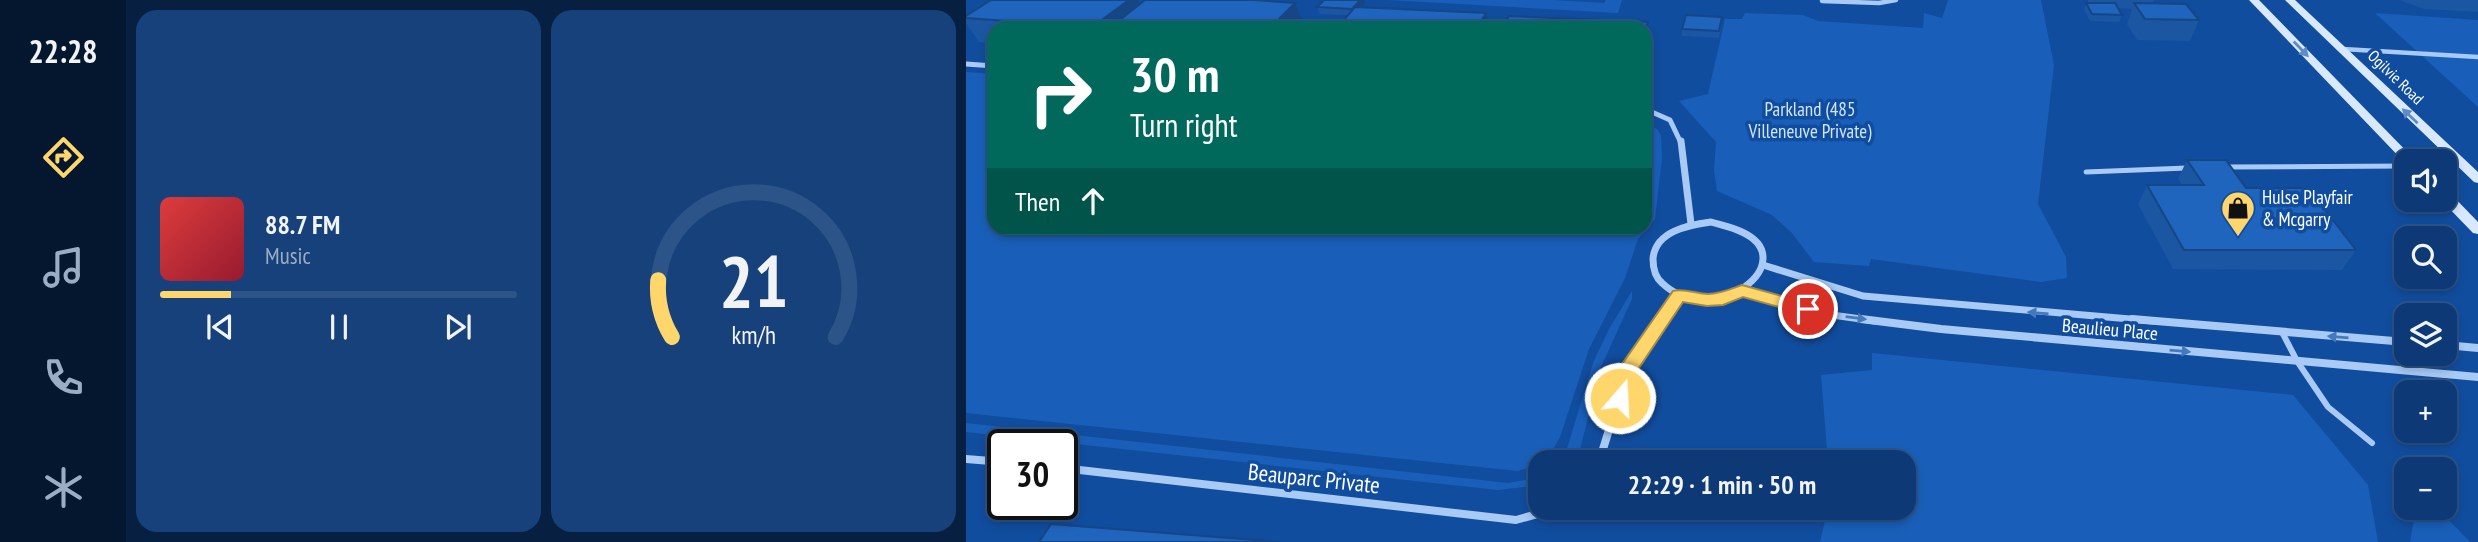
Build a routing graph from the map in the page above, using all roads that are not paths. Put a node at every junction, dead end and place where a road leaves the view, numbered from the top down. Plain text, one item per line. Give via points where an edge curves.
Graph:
1 (1896, 0) edge
2 (2254, 0) edge
3 (2290, 0) edge
4 (1822, 1) edge
5 (2340, 49) junction
6 (2478, 57) edge
7 (966, 65) edge
8 (987, 66) edge
9 (1652, 111) edge
10 (2398, 149) edge
11 (2457, 162) edge
12 (2460, 162) junction
13 (2394, 166) edge
14 (2221, 167) edge
15 (2194, 168) edge
16 (2086, 172) dead end
17 (2478, 179) edge
18 (2457, 208) edge
19 (1691, 224) junction
20 (2478, 230) edge
21 (1763, 265) junction
22 (1742, 291) junction
23 (1679, 295) junction
24 (2282, 332) junction
25 (2394, 341) edge
26 (2457, 346) edge
27 (2478, 348) edge
28 (2297, 361) junction
29 (2478, 377) edge
30 (2372, 443) dead end
31 (1603, 450) edge
32 (966, 459) edge
33 (987, 461) edge
34 (1078, 470) edge
35 (1528, 517) edge

1 - 4 lane
2 -> 10 main road
3 - 5 main road, Ogilvie Road
5 - 6 lane
12 -> 5 main road, Ogilvie Road
7 - 8 street
9 - 19 street via 1673,122 1683,146
11 - 12 main road
12 - 17 main road, Ogilvie Road
13 - 14 lane
15 - 16 lane
18 - 20 main road
19 - 21 street via 1711,222 1750,235 1761,249
19 - 23 street via 1672,231 1652,256 1653,271 1662,285
21 - 22 street via 1757,279
24 -> 21 street, Beaulieu Place via 1863,296
22 - 23 street via 1723,299
22 -> 28 street, Beaulieu Place via 1832,315 1941,329
23 - 31 street via 1627,372
25 -> 24 street, Beaulieu Place
24 - 28 lane
26 - 27 street
28 - 29 street, Beaulieu Place
28 - 30 lane via 2328,407
32 - 33 street
34 - 35 street, Beauparc Private via 1516,520

